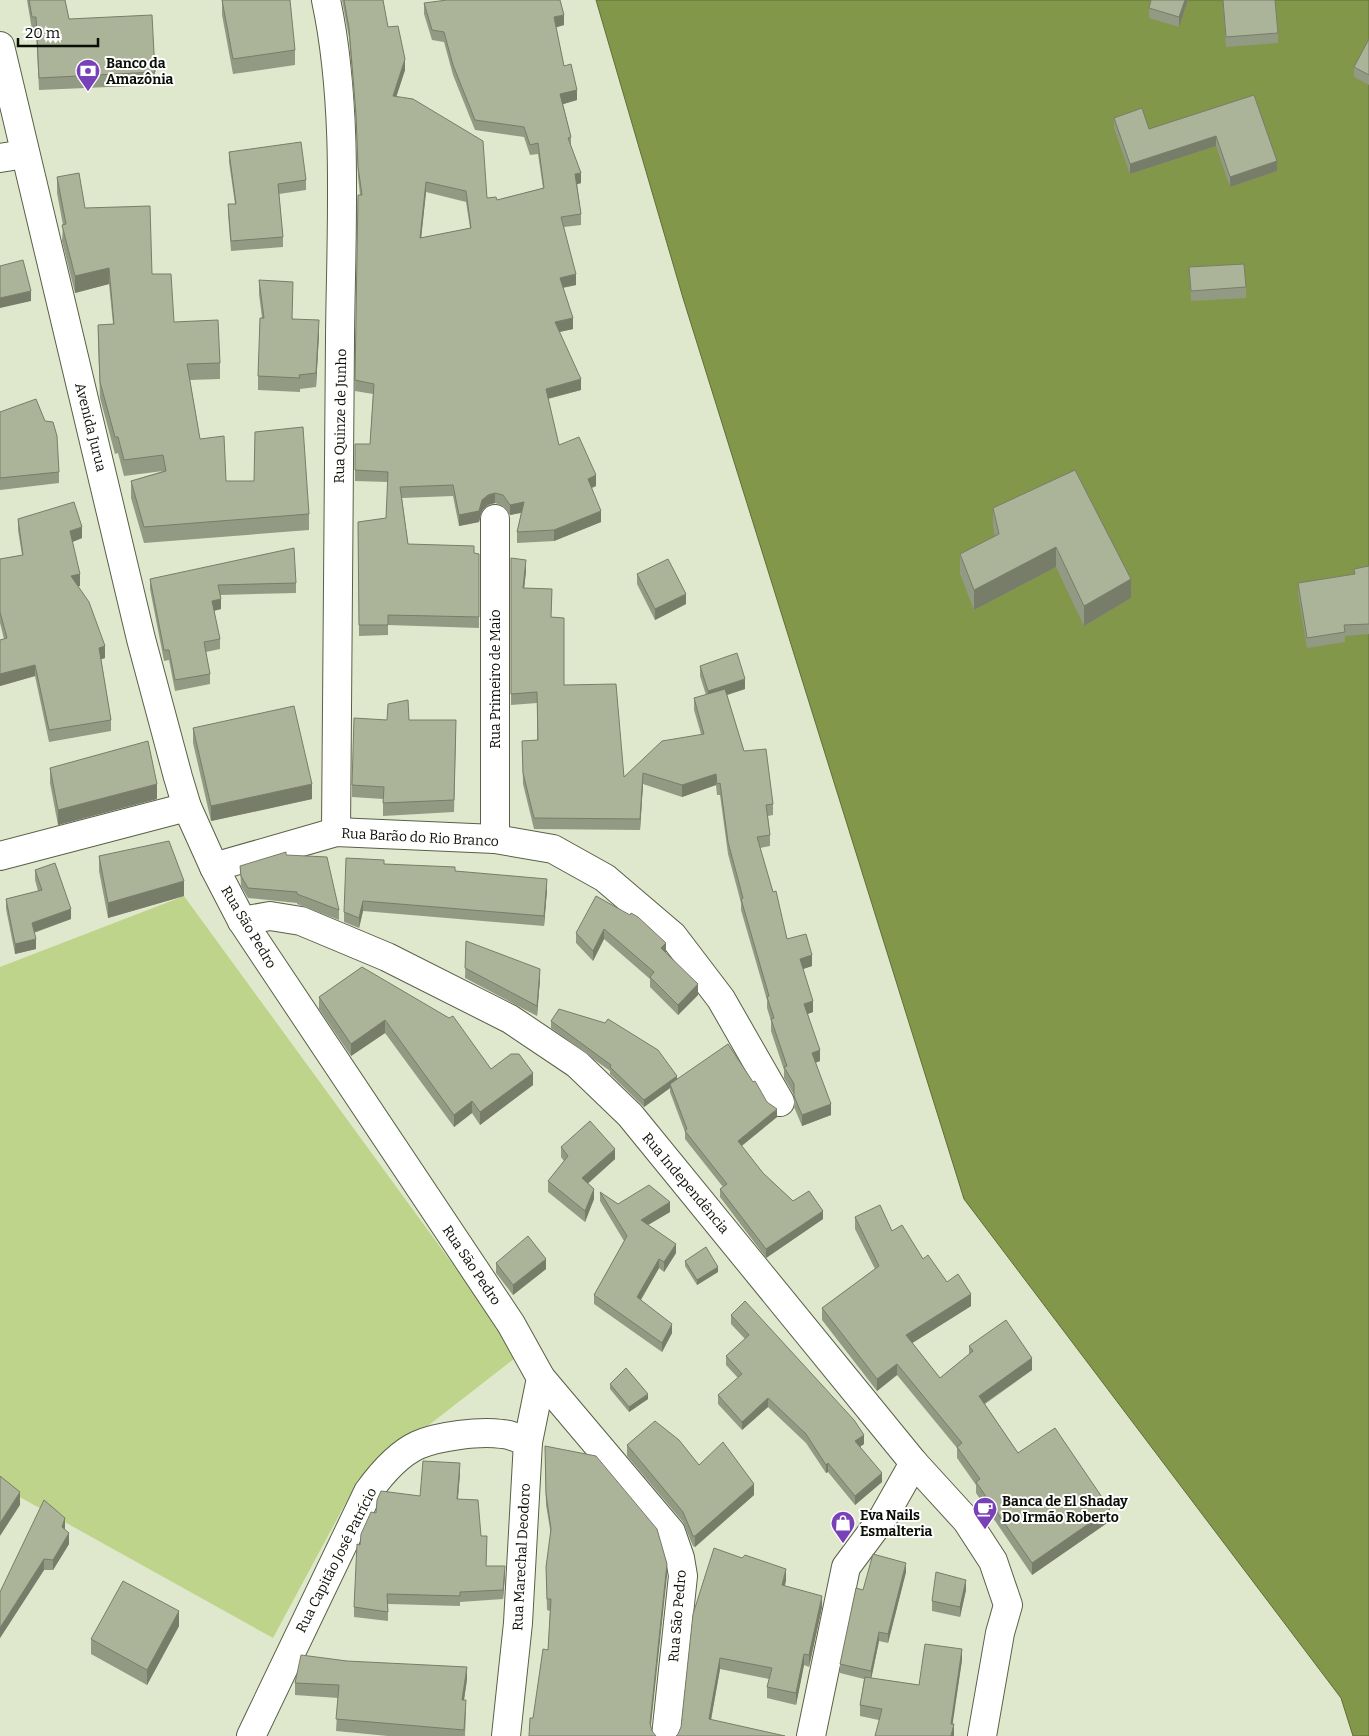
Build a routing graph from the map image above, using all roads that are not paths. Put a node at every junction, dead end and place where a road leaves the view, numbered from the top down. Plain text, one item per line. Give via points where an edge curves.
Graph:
1 (326, 0) edge
2 (0, 46) edge
3 (12, 156) edge
4 (495, 518) dead end
5 (187, 807) junction
6 (336, 832) junction
7 (495, 839) junction
8 (0, 856) edge
9 (214, 868) junction
10 (242, 920) junction
11 (780, 1102) dead end
12 (541, 1378) junction
13 (528, 1442) junction
14 (914, 1463) junction
15 (250, 1736) edge
16 (506, 1736) edge
17 (666, 1736) edge
18 (811, 1736) edge
19 (982, 1736) edge

1 - 6 street, Rua Quinze de Junho via 335,42 339,90 341,222
2 - 3 street, Avenida Jurua
3 - 5 street, Avenida Jurua
4 - 7 street, Rua Primeiro de Maio
5 - 8 street
5 - 9 street, Rua São Pedro
6 - 7 street, Rua Barão do Rio Branco
6 - 9 street, Rua Barão do Rio Branco
7 - 11 street, Rua Barão do Rio Branco via 553,849 606,878 674,936 721,999
9 - 10 street, Rua São Pedro
10 - 12 street, Rua São Pedro via 507,1318
10 - 14 street, Rua Independência via 270,916 301,921 387,957 510,1019 577,1064 630,1115
12 - 13 street, Rua Marechal Deodoro
12 - 17 street, Rua São Pedro via 671,1532 677,1545 683,1576
13 - 15 street, Rua Capitão José Patrício via 504,1434 484,1433 438,1440 418,1445 382,1473 368,1492
13 - 16 street, Rua Marechal Deodoro via 518,1623
14 - 18 street via 884,1516 846,1567
14 - 19 street, Rua Independência via 967,1521 993,1561 1008,1605

